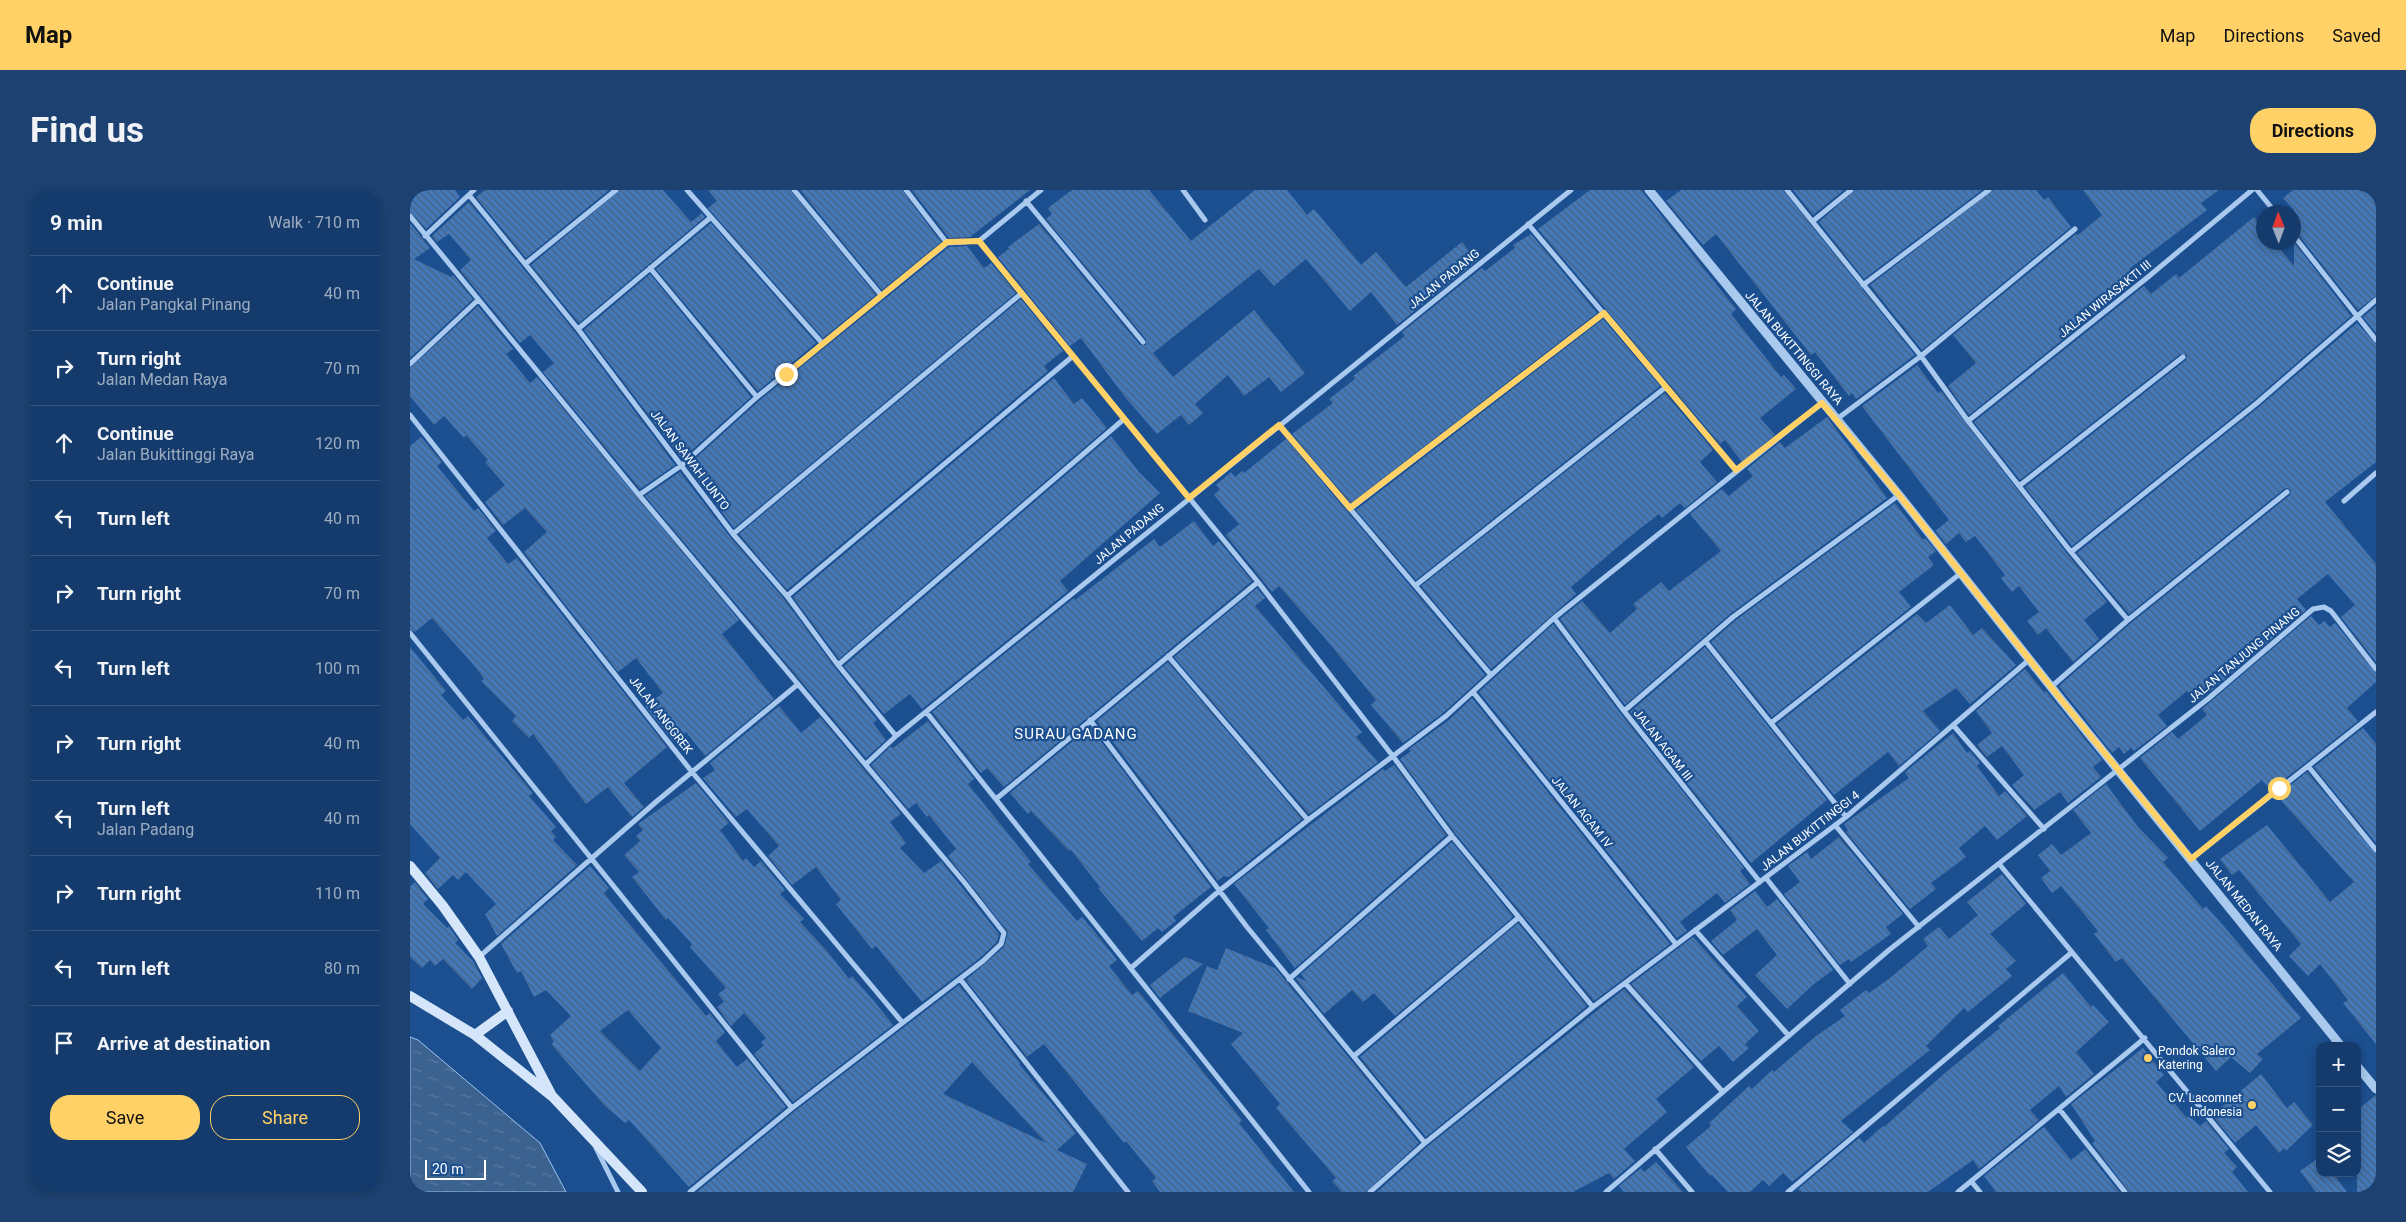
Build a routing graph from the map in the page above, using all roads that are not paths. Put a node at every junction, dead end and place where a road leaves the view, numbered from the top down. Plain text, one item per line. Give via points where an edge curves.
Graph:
1 (474, 190) edge
2 (616, 190) edge
3 (687, 190) edge
4 (794, 190) edge
5 (906, 190) edge
6 (1041, 190) edge
7 (1182, 190) edge
8 (1572, 190) edge
9 (1649, 190) edge
10 (1787, 190) edge
11 (1852, 190) edge
12 (1989, 190) edge
13 (2252, 190) edge
14 (2257, 190) edge
15 (468, 195) junction
16 (1026, 201) junction
17 (2269, 205) edge
18 (410, 216) edge
19 (710, 218) junction
20 (1205, 220) dead end
21 (1813, 221) junction
22 (1528, 224) junction
23 (2075, 229) dead end
24 (425, 236) junction
25 (979, 241) junction
26 (947, 242) junction
27 (2301, 245) edge
28 (525, 264) junction
29 (650, 268) junction
30 (1864, 285) junction
31 (1022, 293) junction
32 (881, 295) junction
33 (478, 300) junction
34 (2376, 300) edge
35 (1604, 313) junction
36 (2356, 316) junction
37 (578, 329) junction
38 (2376, 340) edge
39 (1143, 342) dead end
40 (823, 344) junction
41 (1073, 356) junction
42 (1921, 356) junction
43 (2183, 357) dead end
44 (410, 364) edge
45 (1666, 387) junction
46 (757, 397) junction
47 (1822, 403) junction
48 (410, 415) edge
49 (1124, 418) junction
50 (1837, 419) junction
51 (1968, 422) junction
52 (1279, 425) junction
53 (682, 465) junction
54 (1736, 470) junction
55 (2376, 473) edge
56 (2019, 486) junction
57 (2287, 492) dead end
58 (639, 495) junction
59 (1899, 495) junction
60 (1189, 498) junction
61 (2344, 501) dead end
62 (1350, 508) junction
63 (733, 534) junction
64 (2071, 552) junction
65 (1961, 574) junction
66 (1258, 582) junction
67 (1416, 585) junction
68 (787, 596) junction
69 (1554, 618) junction
70 (2128, 620) junction
71 (410, 633) edge
72 (1706, 642) junction
73 (1168, 656) junction
74 (2030, 659) junction
75 (838, 665) junction
76 (2375, 666) edge
77 (1491, 675) junction
78 (797, 685) junction
79 (2051, 687) junction
80 (1473, 692) junction
81 (1624, 711) junction
82 (2376, 712) edge
83 (927, 713) junction
84 (1090, 720) junction
85 (1771, 724) junction
86 (1953, 725) junction
87 (896, 736) junction
88 (1392, 755) junction
89 (866, 764) junction
90 (2308, 766) junction
91 (2117, 770) junction
92 (692, 772) junction
93 (996, 799) junction
94 (1846, 817) junction
95 (1308, 820) junction
96 (1834, 825) junction
97 (2044, 829) junction
98 (1452, 836) junction
99 (2376, 850) edge
100 (591, 857) junction
101 (2191, 859) junction
102 (2000, 865) junction
103 (410, 866) edge
104 (1766, 878) junction
105 (1760, 882) junction
106 (1219, 891) junction
107 (1518, 918) junction
108 (1918, 926) junction
109 (1695, 930) junction
110 (1676, 944) junction
111 (2071, 953) junction
112 (479, 957) junction
113 (1131, 968) junction
114 (960, 979) junction
115 (1289, 979) junction
116 (1625, 983) junction
117 (1850, 984) junction
118 (410, 996) edge
119 (1593, 1007) junction
120 (508, 1011) junction
121 (902, 1022) junction
122 (475, 1035) junction
123 (1789, 1036) junction
124 (2145, 1038) junction
125 (2338, 1042) edge
126 (1354, 1056) junction
127 (2361, 1071) edge
128 (2376, 1089) edge
129 (1722, 1091) junction
130 (553, 1097) junction
131 (792, 1108) junction
132 (2060, 1110) junction
133 (593, 1141) junction
134 (1425, 1143) junction
135 (1655, 1149) junction
136 (1971, 1181) junction
137 (618, 1192) edge
138 (642, 1192) edge
139 (690, 1192) edge
140 (1128, 1192) edge
141 (1309, 1192) edge
142 (1370, 1192) edge
143 (1606, 1192) edge
144 (1692, 1192) edge
145 (1788, 1192) edge
146 (1958, 1192) edge
147 (1980, 1192) edge
148 (2125, 1192) edge
149 (2270, 1192) edge

1 - 15 street
2 - 28 street
3 - 19 street
4 - 32 street
5 - 26 street
6 - 16 street
7 - 20 street
8 - 22 street, JALAN PADANG
9 - 47 street, JALAN BUKITTINGGI RAYA
10 - 21 street
11 - 21 street
12 - 30 street
13 - 51 street, JALAN WIRASAKTI III
14 - 17 street
15 - 24 street
15 - 28 street, JALAN SAWAH LUNTO
16 - 25 street
16 - 39 street
18 - 24 street
19 - 29 street
19 - 40 street
21 - 30 street
22 - 35 street
22 - 52 street, JALAN PADANG
23 - 42 street
24 - 33 street
25 - 26 street
25 - 31 street
26 - 32 street
27 - 36 street
28 - 37 street, JALAN SAWAH LUNTO
29 - 37 street
29 - 46 street
30 - 42 street
31 - 41 street
31 - 63 street
32 - 40 street
33 - 44 street
33 - 58 street
34 - 36 street
35 - 45 street
35 - 62 street
36 - 38 street
36 - 64 street via 2257,403
37 - 53 street, JALAN SAWAH LUNTO
40 - 46 street
41 - 49 street
41 - 68 street
42 - 50 street
42 - 51 street
43 - 56 street
45 - 54 street
45 - 67 street
46 - 53 street
47 - 50 street, JALAN BUKITTINGGI RAYA
47 - 54 street
48 - 92 street, JALAN ANGGREK
49 - 60 street
49 - 75 street
50 - 59 street, JALAN BUKITTINGGI RAYA
51 - 56 street
52 - 60 street, JALAN PADANG
52 - 62 street
53 - 58 street
53 - 63 street, JALAN SAWAH LUNTO
54 - 69 street
55 - 61 street
56 - 64 street
57 - 70 street
58 - 78 street
59 - 65 street, JALAN BUKITTINGGI RAYA
59 - 72 street via 1732,617
60 - 66 street
60 - 83 street, JALAN PADANG
62 - 67 street
63 - 68 street, JALAN SAWAH LUNTO
64 - 70 street
65 - 74 street, JALAN BUKITTINGGI RAYA
65 - 85 street
66 - 73 street
66 - 88 street
67 - 77 street
68 - 75 street, JALAN SAWAH LUNTO
69 - 77 street
69 - 81 street, JALAN AGAM III
70 - 79 street
71 - 100 street
72 - 81 street
72 - 85 street
73 - 84 street
73 - 95 street
74 - 79 street, JALAN BUKITTINGGI RAYA
74 - 86 street, JALAN BUKITTINGGI 4
75 - 87 street, JALAN SAWAH LUNTO
76 - 91 street, JALAN TANJUNG PINANG via 2331,611 2317,607
77 - 80 street
78 - 89 street
78 - 92 street
79 - 91 street, JALAN MEDAN RAYA
80 - 88 street
80 - 110 street, JALAN AGAM IV
81 - 105 street, JALAN AGAM III
82 - 90 street
83 - 87 street, JALAN PADANG
83 - 93 street
84 - 93 street
84 - 106 street
85 - 94 street
86 - 94 street, JALAN BUKITTINGGI 4
86 - 97 street
87 - 89 street, JALAN PADANG
88 - 95 street
88 - 98 street
89 - 114 street via 1004,933 1002,944
90 - 99 street
90 - 101 street
91 - 97 street
91 - 101 street, JALAN MEDAN RAYA
92 - 100 street
92 - 121 street, JALAN ANGGREK
93 - 113 street
94 - 96 street, JALAN BUKITTINGGI 4
95 - 106 street
96 - 104 street, JALAN BUKITTINGGI 4
96 - 108 street
97 - 102 street
98 - 107 street
98 - 115 street
100 - 112 street
100 - 131 street
101 - 125 street, JALAN MEDAN RAYA
102 - 108 street
102 - 111 street
103 - 112 main road
104 - 105 street, JALAN BUKITTINGGI 4
104 - 117 street
105 - 109 street, JALAN BUKITTINGGI 4
106 - 113 street
106 - 115 street
107 - 119 street
107 - 126 street
108 - 117 street
109 - 110 street, JALAN BUKITTINGGI 4
109 - 123 street
110 - 116 street, JALAN BUKITTINGGI 4
111 - 124 street
111 - 145 street
112 - 120 main road
113 - 141 street
114 - 121 street
114 - 140 street
115 - 126 street
116 - 119 street, JALAN BUKITTINGGI 4
116 - 129 street
117 - 123 street
118 - 122 main road
119 - 134 street, JALAN BUKITTINGGI 4
120 - 122 main road
120 - 130 main road
121 - 131 street
122 - 130 main road
123 - 129 street
124 - 132 street
124 - 149 street
126 - 134 street
127 - 128 street
129 - 135 street
130 - 133 main road
131 - 139 street
132 - 136 street
132 - 148 street
133 - 137 street
133 - 138 main road
134 - 142 street, JALAN BUKITTINGGI 4
135 - 143 street
135 - 144 street
136 - 146 street
136 - 147 street

